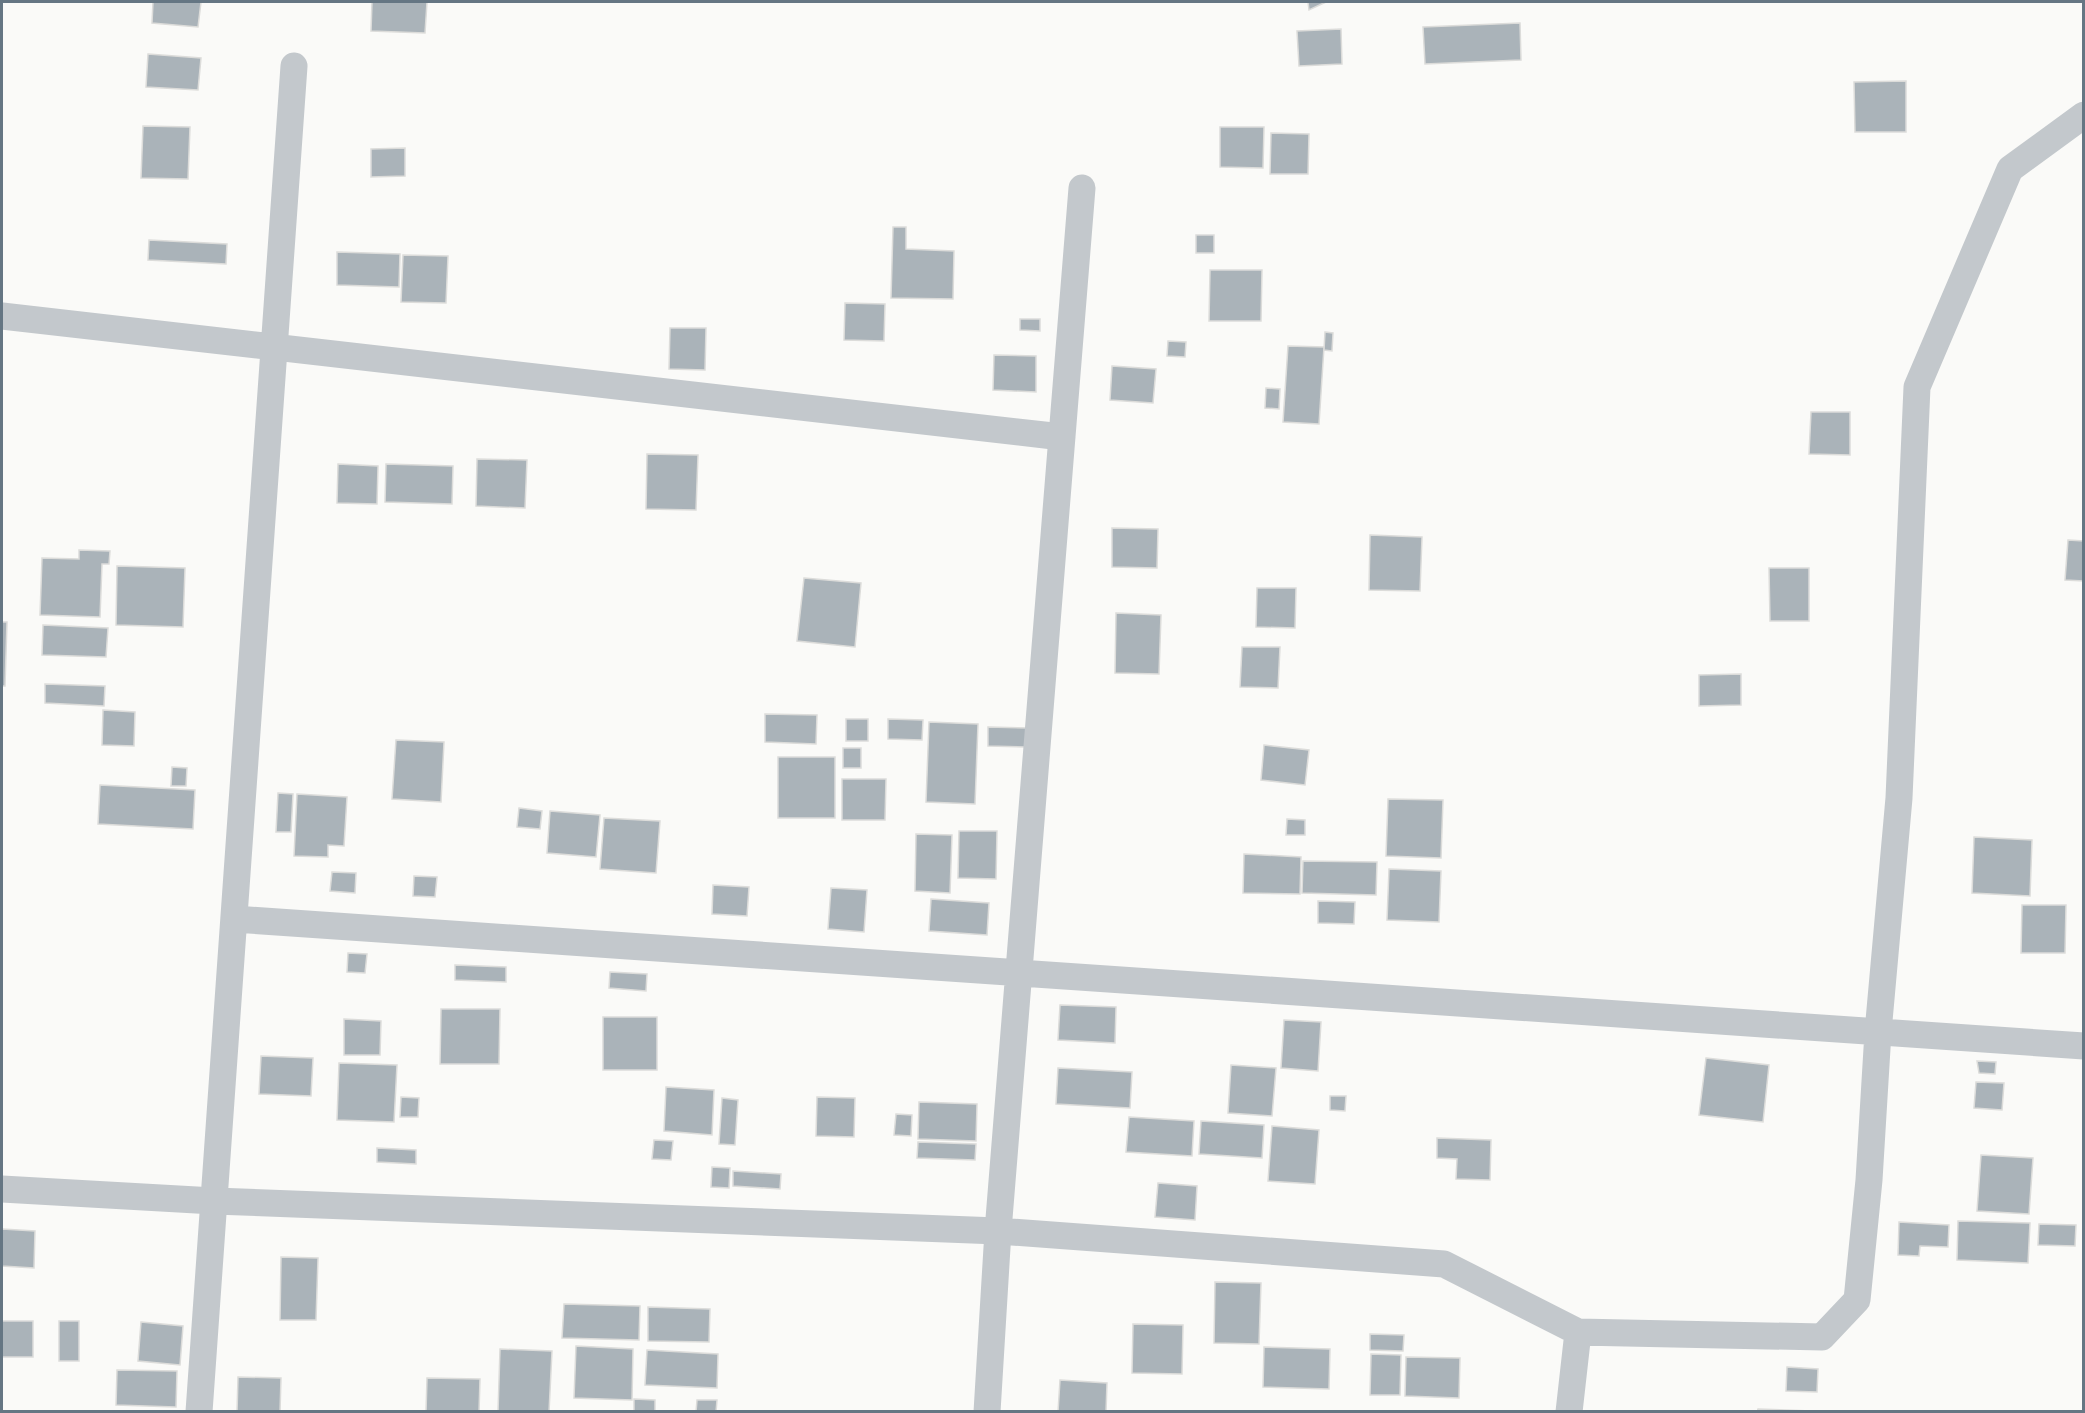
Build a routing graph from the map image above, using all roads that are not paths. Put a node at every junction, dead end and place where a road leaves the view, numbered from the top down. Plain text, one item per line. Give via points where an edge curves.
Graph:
1 (294, 66) dead end
2 (2084, 115) edge
3 (1082, 188) dead end
4 (2, 316) edge
5 (274, 347) junction
6 (1062, 437) junction
7 (234, 919) junction
8 (1020, 973) junction
9 (1878, 1032) junction
10 (2084, 1046) edge
11 (2, 1189) edge
12 (214, 1201) junction
13 (998, 1231) junction
14 (1578, 1332) junction
15 (199, 1412) edge
16 (987, 1412) edge
17 (1569, 1412) edge

1 - 5 street
2 - 9 street via 2010,169 1917,387 1899,798
3 - 6 street
4 - 5 street
5 - 6 street
5 - 7 street
6 - 8 street
7 - 8 street
7 - 12 street
8 - 9 street
8 - 13 street
9 - 10 street
9 - 14 street via 1857,1300 1822,1337
11 - 12 street
12 - 13 street
12 - 15 street
13 - 14 street via 1444,1264
13 - 16 street
14 - 17 street

